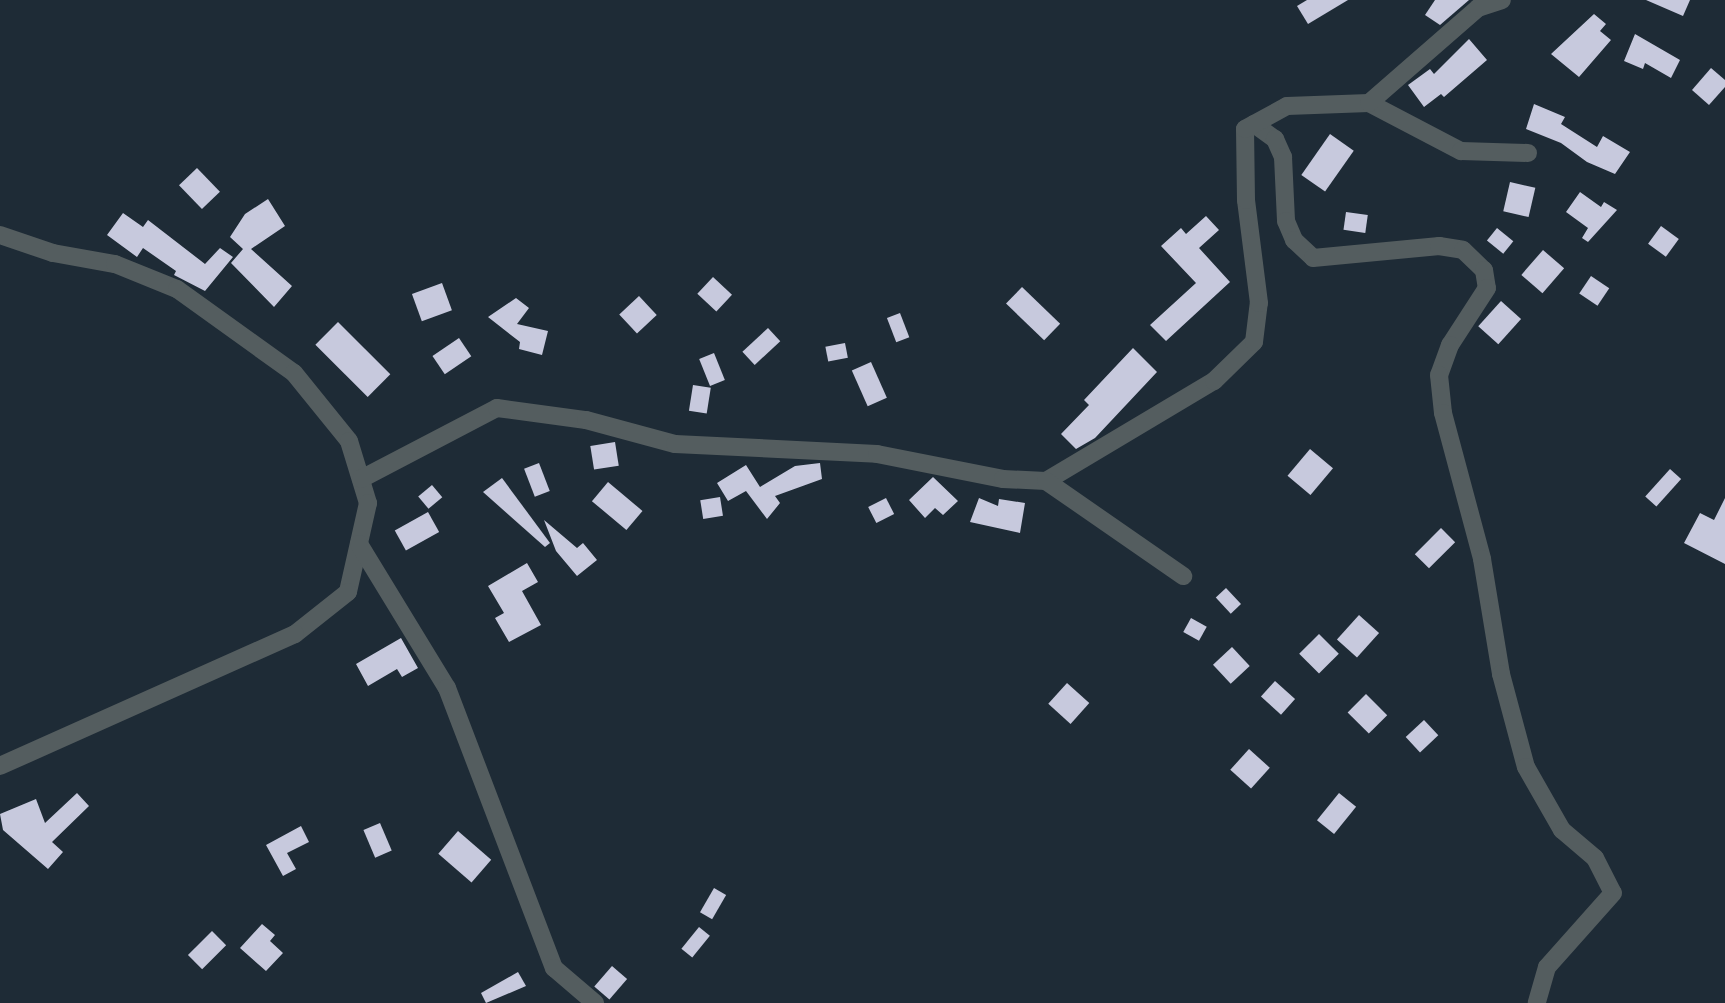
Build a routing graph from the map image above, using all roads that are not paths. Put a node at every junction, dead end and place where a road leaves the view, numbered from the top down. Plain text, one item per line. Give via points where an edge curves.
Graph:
1 (1502, 0) edge
2 (1369, 103) junction
3 (1254, 124) junction
4 (1528, 153) dead end
5 (0, 235) edge
6 (361, 479) junction
7 (1046, 481) junction
8 (359, 544) junction
9 (1183, 576) dead end
10 (0, 766) edge
11 (595, 1003) edge
12 (1537, 1003) edge

1 - 2 street via 1478,8
2 - 3 street via 1287,106
2 - 4 street via 1461,151
3 - 7 street via 1245,129 1244,159 1259,303 1254,342 1214,381
3 - 12 street via 1275,139 1283,157 1286,221 1294,240 1313,258 1439,246 1463,250 1484,270 1487,288 1450,345 1439,375 1443,413 1482,559 1501,674 1526,767 1562,830 1595,858 1613,893 1547,967
5 - 6 street via 53,253 115,264 177,289 294,373 349,441
6 - 7 street via 497,408 586,420 675,444 877,454 1003,479
6 - 8 street via 368,503
7 - 9 street
8 - 10 street via 348,592 295,634
8 - 11 street via 447,688 554,968

